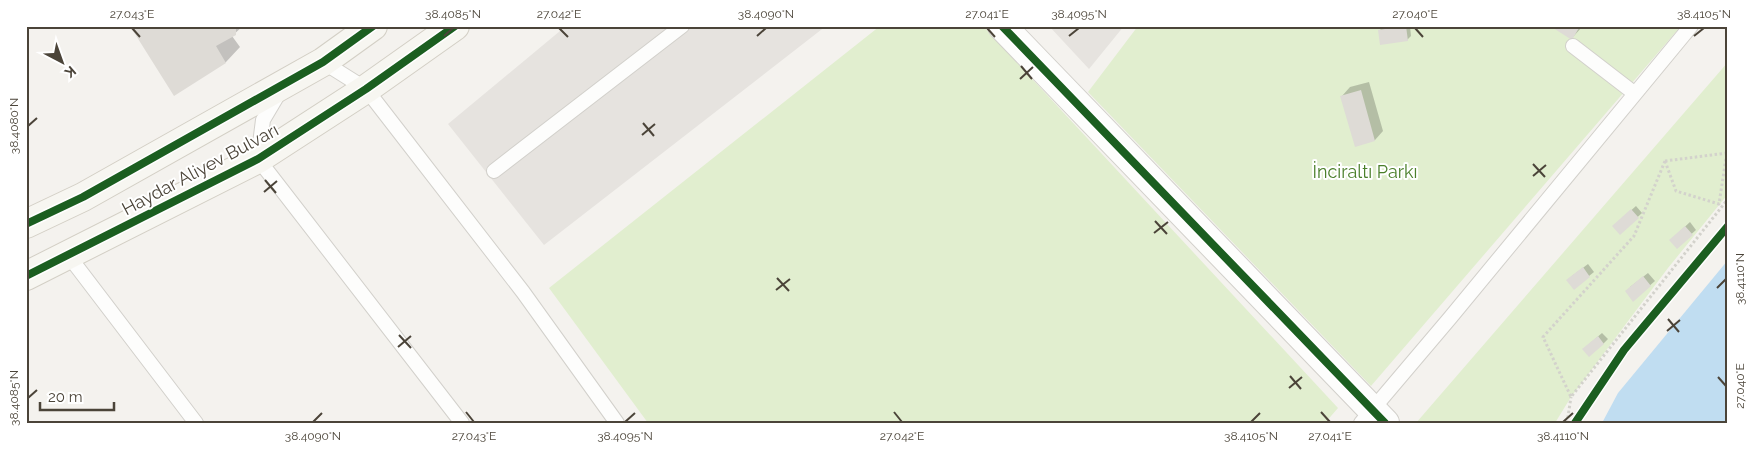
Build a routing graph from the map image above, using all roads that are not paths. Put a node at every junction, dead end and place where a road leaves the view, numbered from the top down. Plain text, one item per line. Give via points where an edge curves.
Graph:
1 (373, 26) edge
2 (455, 26) edge
3 (682, 26) edge
4 (1002, 26) edge
5 (1690, 26) edge
6 (1573, 46) dead end
7 (323, 62) junction
8 (287, 82) junction
9 (366, 89) junction
10 (1634, 93) junction
11 (258, 159) junction
12 (494, 170) dead end
13 (26, 224) edge
14 (68, 255) junction
15 (26, 276) edge
16 (1373, 418) edge
17 (196, 423) edge
18 (462, 423) edge
19 (617, 423) edge

1 - 7 main road, Haydar Aliyev Bulvarı
2 - 9 main road, Haydar Aliyev Bulvarı
3 - 12 lane
4 - 16 street
5 - 10 lane
6 - 10 lane
7 - 8 main road, Haydar Aliyev Bulvarı
7 - 9 lane
8 - 11 lane via 263,120
8 - 13 main road, Haydar Aliyev Bulvarı via 83,197
9 - 11 main road, Haydar Aliyev Bulvarı
9 - 19 lane via 523,292
10 - 16 lane via 1450,318
11 - 14 main road, Haydar Aliyev Bulvarı
11 - 18 lane
14 - 15 main road, Haydar Aliyev Bulvarı
14 - 17 lane

